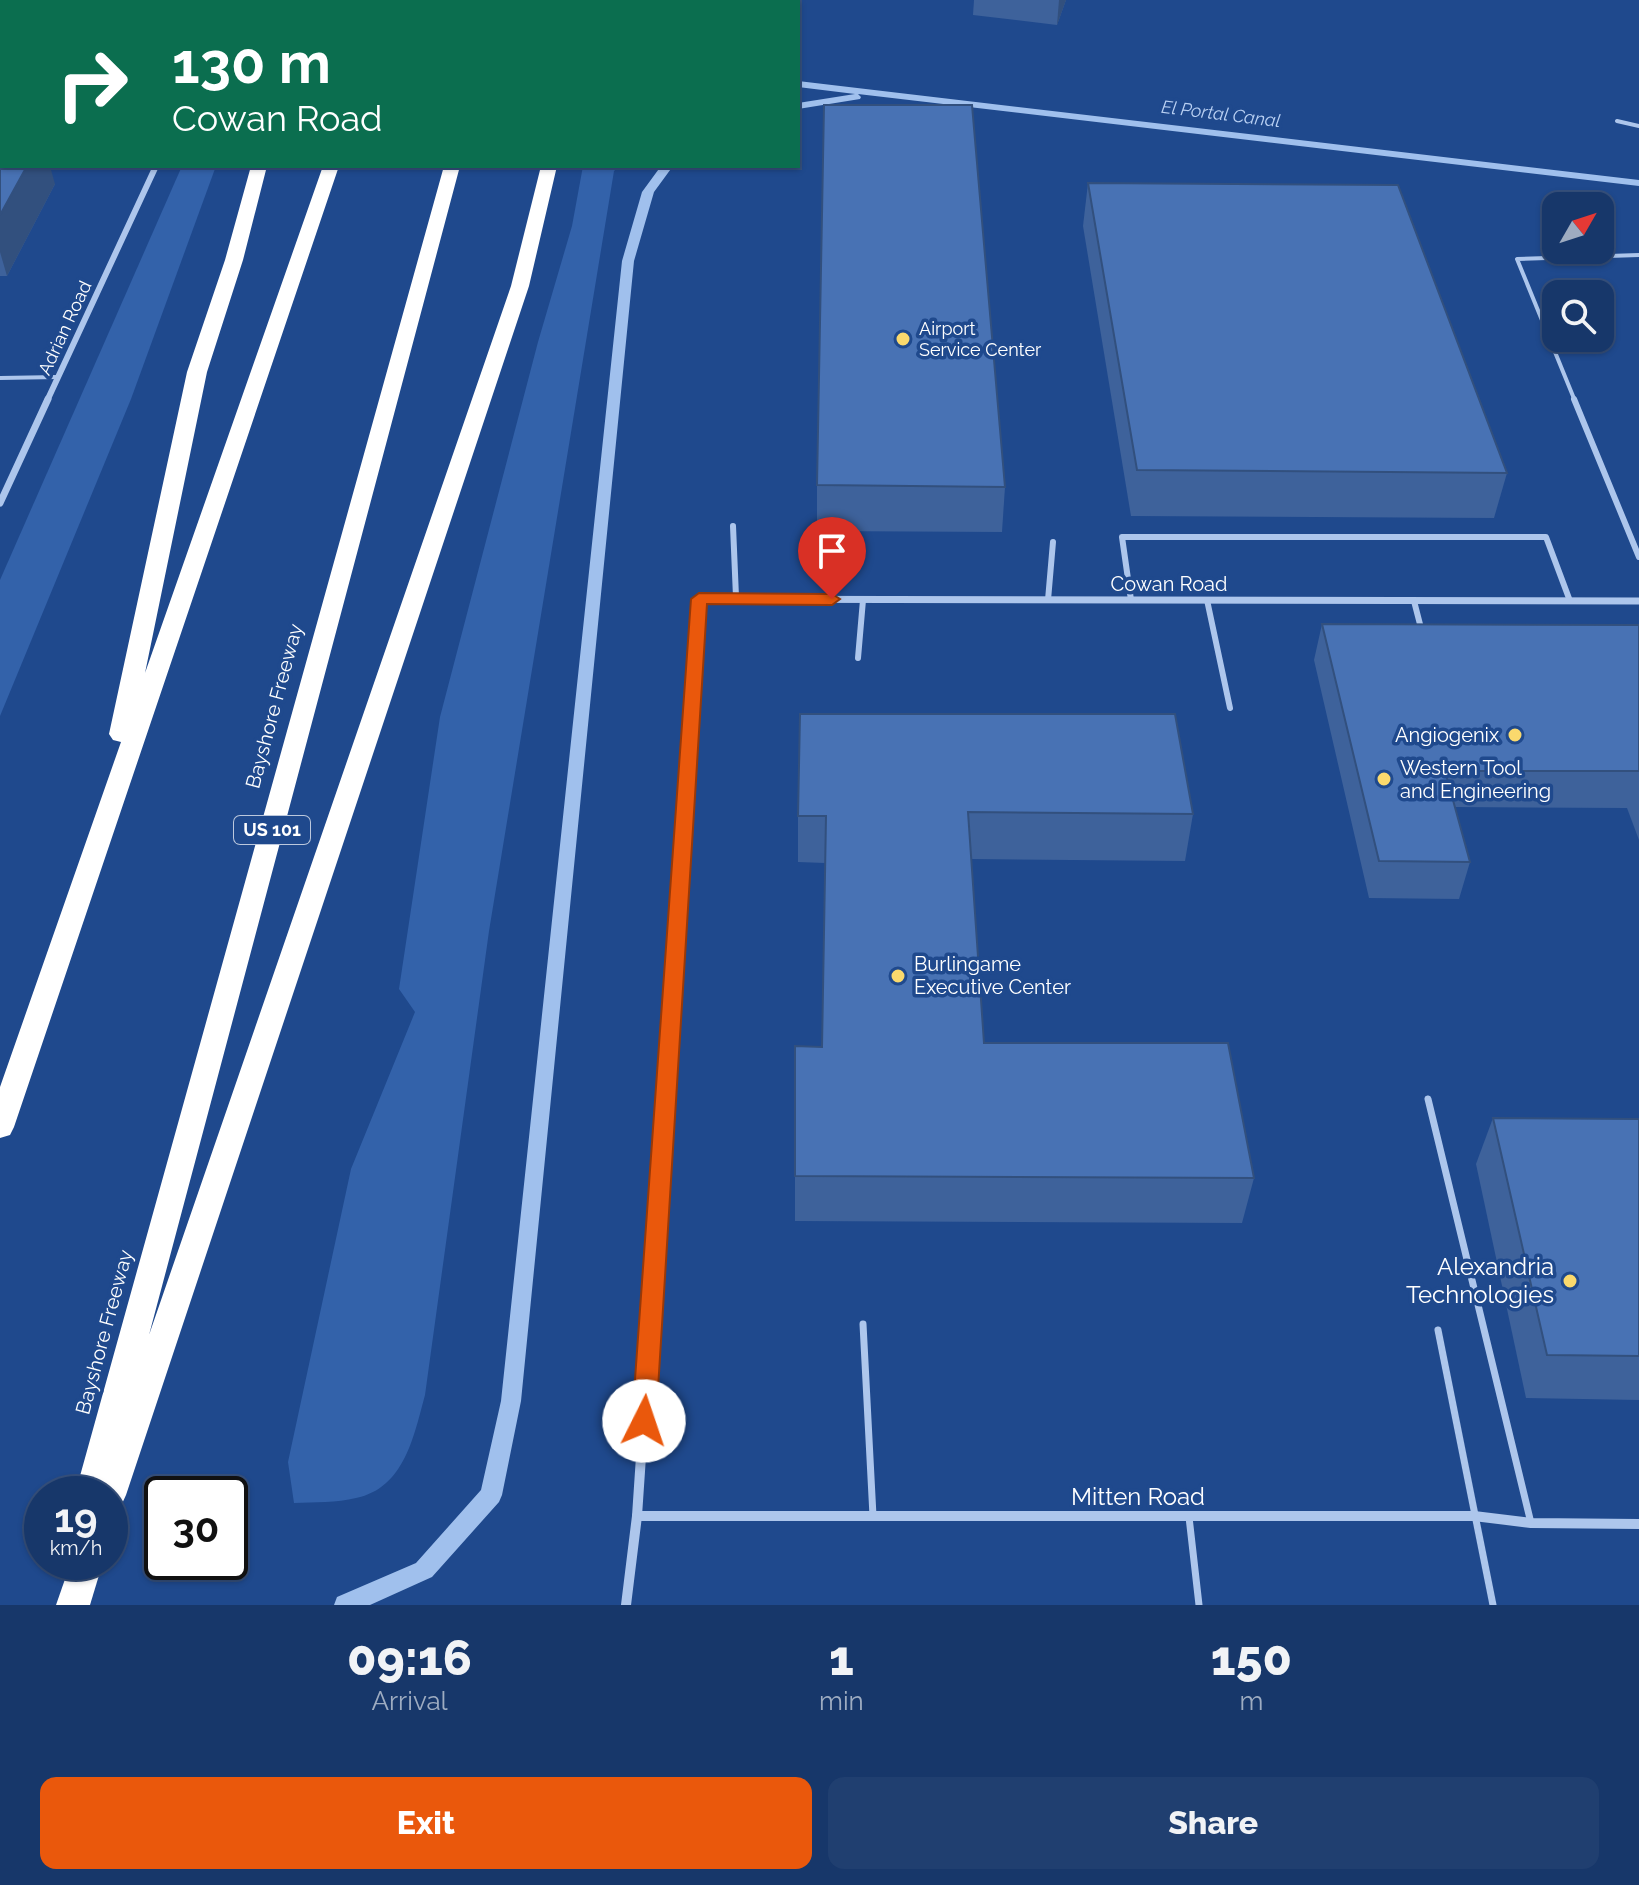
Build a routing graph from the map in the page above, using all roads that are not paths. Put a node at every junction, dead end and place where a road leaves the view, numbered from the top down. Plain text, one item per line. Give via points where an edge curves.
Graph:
1 (1617, 121) dead end
2 (1639, 126) edge
3 (155, 168) edge
4 (258, 168) edge
5 (330, 168) edge
6 (451, 168) edge
7 (549, 168) edge
8 (1639, 255) edge
9 (58, 377) junction
10 (0, 378) edge
11 (0, 503) edge
12 (733, 526) dead end
13 (1053, 542) dead end
14 (1639, 557) edge
15 (736, 597) junction
16 (863, 600) junction
17 (1048, 600) junction
18 (1131, 600) junction
19 (1207, 600) junction
20 (1414, 601) junction
21 (1570, 601) junction
22 (1639, 601) edge
23 (1427, 643) edge
24 (858, 658) dead end
25 (1230, 708) dead end
26 (100, 834) junction
27 (1428, 1099) dead end
28 (0, 1127) edge
29 (863, 1324) dead end
30 (1438, 1330) dead end
31 (96, 1476) edge
32 (116, 1476) edge
33 (637, 1516) junction
34 (1474, 1516) junction
35 (1189, 1517) junction
36 (873, 1518) junction
37 (1531, 1523) junction
38 (1639, 1524) edge
39 (67, 1580) edge
40 (81, 1580) edge
41 (61, 1605) edge
42 (73, 1605) edge
43 (626, 1605) edge
44 (1199, 1605) edge
45 (1493, 1605) edge

1 - 2 lane
3 - 9 street, Adrian Road
4 - 26 highway via 197,372
5 - 26 highway
6 - 31 highway, Bayshore Freeway / US 101
7 - 32 highway via 520,286
8 - 14 lane via 1517,259
9 - 10 lane
9 - 11 street, Adrian Road
12 - 15 lane
13 - 17 lane
15 - 16 street, Cowan Road
15 - 33 street, Cowan Road via 699,599
16 - 17 street, Cowan Road
16 - 24 lane
17 - 18 street, Cowan Road
18 - 19 street, Cowan Road
18 - 21 lane via 1122,537 1546,537
19 - 20 street, Cowan Road
19 - 25 lane
20 - 21 street, Cowan Road
20 - 23 lane
21 - 22 street, Cowan Road
26 - 28 highway
27 - 37 lane
29 - 36 lane
30 - 34 lane
33 - 36 street, Mitten Road
33 - 43 street
34 - 35 street, Mitten Road
34 - 37 street, Mitten Road
34 - 45 lane
35 - 36 street, Mitten Road
35 - 44 lane
37 - 38 street, Mitten Road
39 - 41 highway
40 - 42 highway

